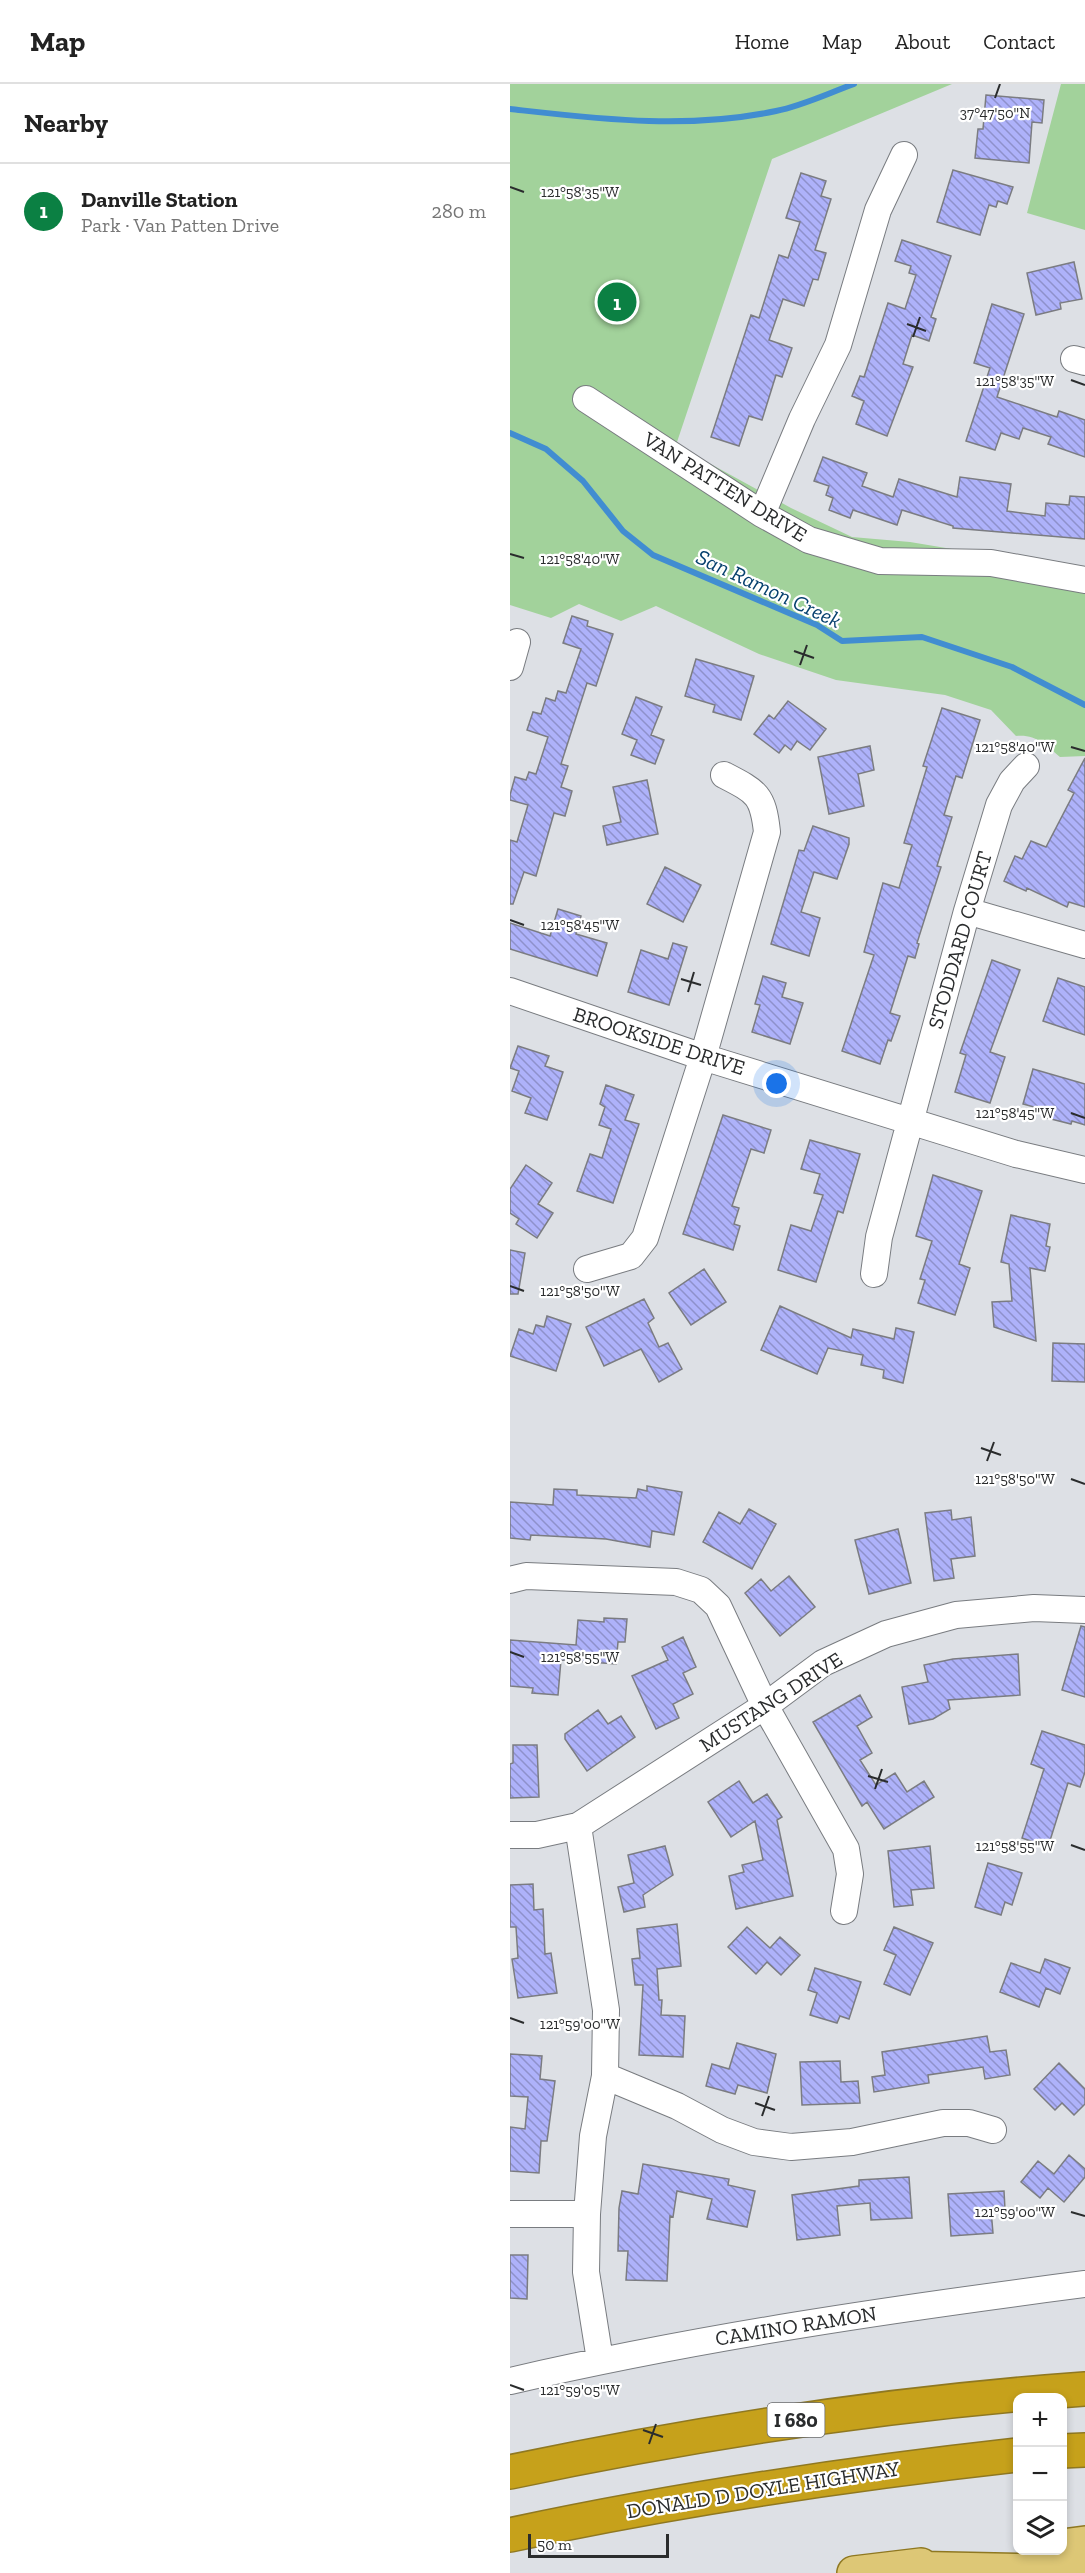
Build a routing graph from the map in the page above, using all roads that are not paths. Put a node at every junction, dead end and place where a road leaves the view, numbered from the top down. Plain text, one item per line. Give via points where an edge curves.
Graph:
1 (904, 155) dead end
2 (586, 399) dead end
3 (762, 514) junction
4 (1085, 580) edge
5 (517, 642) dead end
6 (510, 667) edge
7 (1026, 766) dead end
8 (724, 775) dead end
9 (967, 911) junction
10 (1085, 945) edge
11 (510, 991) edge
12 (703, 1057) junction
13 (910, 1121) junction
14 (1085, 1170) edge
15 (587, 1269) dead end
16 (874, 1274) dead end
17 (510, 1580) edge
18 (1085, 1610) edge
19 (765, 1706) junction
20 (578, 1826) junction
21 (510, 1835) edge
22 (844, 1911) dead end
23 (605, 2076) junction
24 (993, 2130) dead end
25 (510, 2214) edge
26 (587, 2214) junction
27 (1085, 2284) edge
28 (600, 2360) junction
29 (510, 2381) edge
30 (1085, 2389) edge
31 (1085, 2450) edge
32 (1067, 2451) edge
33 (1013, 2455) edge
34 (510, 2472) edge
35 (510, 2535) edge
36 (1085, 2543) edge
37 (1067, 2545) edge
38 (1013, 2552) edge
39 (899, 2568) junction
40 (1085, 2572) edge
41 (854, 2573) edge

1 - 3 street via 878,210 838,345
2 - 3 street, VAN PATTEN DRIVE
3 - 4 street, VAN PATTEN DRIVE via 809,540 880,561 991,563
5 - 6 street
7 - 9 street, STODDARD COURT via 999,805
8 - 12 street via 750,788 764,806 767,832
9 - 10 street
9 - 13 street, STODDARD COURT
11 - 12 street, BROOKSIDE DRIVE
12 - 13 street, BROOKSIDE DRIVE
12 - 15 street via 645,1238 631,1257
13 - 14 street, BROOKSIDE DRIVE via 1016,1154
13 - 16 street, STODDARD COURT via 879,1237
17 - 19 street via 526,1576 676,1582 701,1590 718,1606
18 - 19 street, MUSTANG DRIVE via 1034,1608 956,1615 886,1634 823,1664
19 - 20 street, MUSTANG DRIVE
19 - 22 street via 846,1849 850,1874
20 - 21 street, MUSTANG DRIVE via 537,1835
20 - 23 street via 606,2010
23 - 24 street via 722,2130 763,2143 792,2147 852,2142 943,2123 969,2123
23 - 26 street via 593,2136
25 - 26 street
26 - 28 street via 586,2272
27 - 28 street, CAMINO RAMON via 911,2307
28 - 29 street, CAMINO RAMON
30 - 34 highway, I 680 via 824,2416 709,2433
31 - 32 highway
33 - 35 highway, DONALD D DOYLE HIGHWAY via 714,2495
36 - 37 main road
38 - 39 main road
39 - 40 main road
39 - 41 main road

